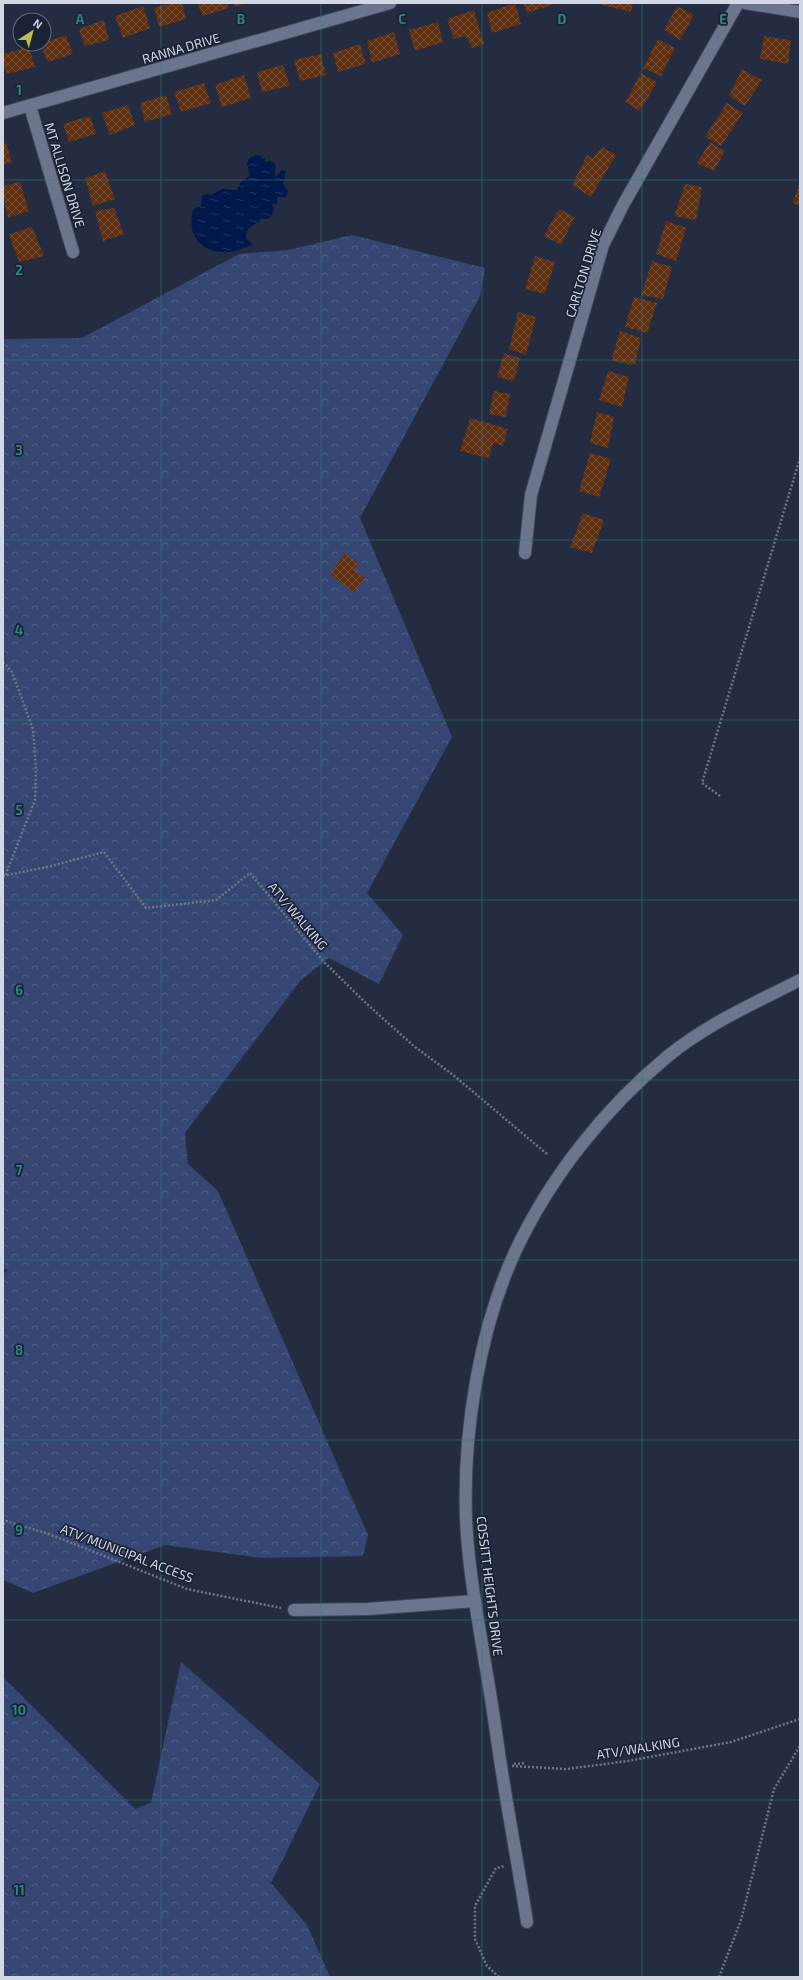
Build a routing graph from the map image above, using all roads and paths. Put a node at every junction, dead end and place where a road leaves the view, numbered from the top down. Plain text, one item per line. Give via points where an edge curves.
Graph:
1 (390, 3) edge
2 (738, 3) edge
3 (745, 3) edge
4 (800, 12) edge
5 (30, 106) junction
6 (3, 114) edge
7 (73, 252) dead end
8 (800, 458) edge
9 (525, 554) dead end
10 (3, 662) edge
11 (720, 796) dead end
12 (4, 876) edge
13 (800, 980) edge
14 (548, 1155) dead end
15 (3, 1524) edge
16 (476, 1601) junction
17 (294, 1610) joint
18 (800, 1719) edge
19 (800, 1746) edge
20 (525, 1763) dead end
21 (501, 1765) junction
22 (518, 1864) junction
23 (527, 1922) dead end
24 (499, 1977) edge
25 (719, 1977) edge

1 - 5 street, RANNA DRIVE
2 - 9 street, CARLTON DRIVE via 603,245 531,495
3 - 4 street
5 - 6 street, RANNA DRIVE
5 - 7 street, MT ALLISON DRIVE
8 - 11 path via 702,783
10 - 12 path, ATV/WALKING via 12,672 33,729 36,768 35,800
12 - 14 path, ATV/WALKING via 104,852 146,908 216,900 250,874 324,962 369,1006 415,1048 452,1074
13 - 16 street, COSSITT HEIGHTS DRIVE via 705,1029 664,1059 636,1084 587,1140 554,1183 533,1217 515,1252 500,1294 481,1357 472,1403 465,1488 466,1521
15 - 17 path, ATV/MUNICIPAL ACCESS via 6,1521 49,1534 187,1589
16 - 17 street via 368,1609
16 - 21 street, COSSITT HEIGHTS DRIVE
18 - 21 path, ATV/WALKING via 731,1742 628,1761 566,1769
19 - 25 path via 774,1789 741,1920
20 - 21 path
21 - 22 street, COSSITT HEIGHTS DRIVE
22 - 23 street, COSSITT HEIGHTS DRIVE
22 - 24 path via 496,1868 475,1906 475,1939 487,1966

